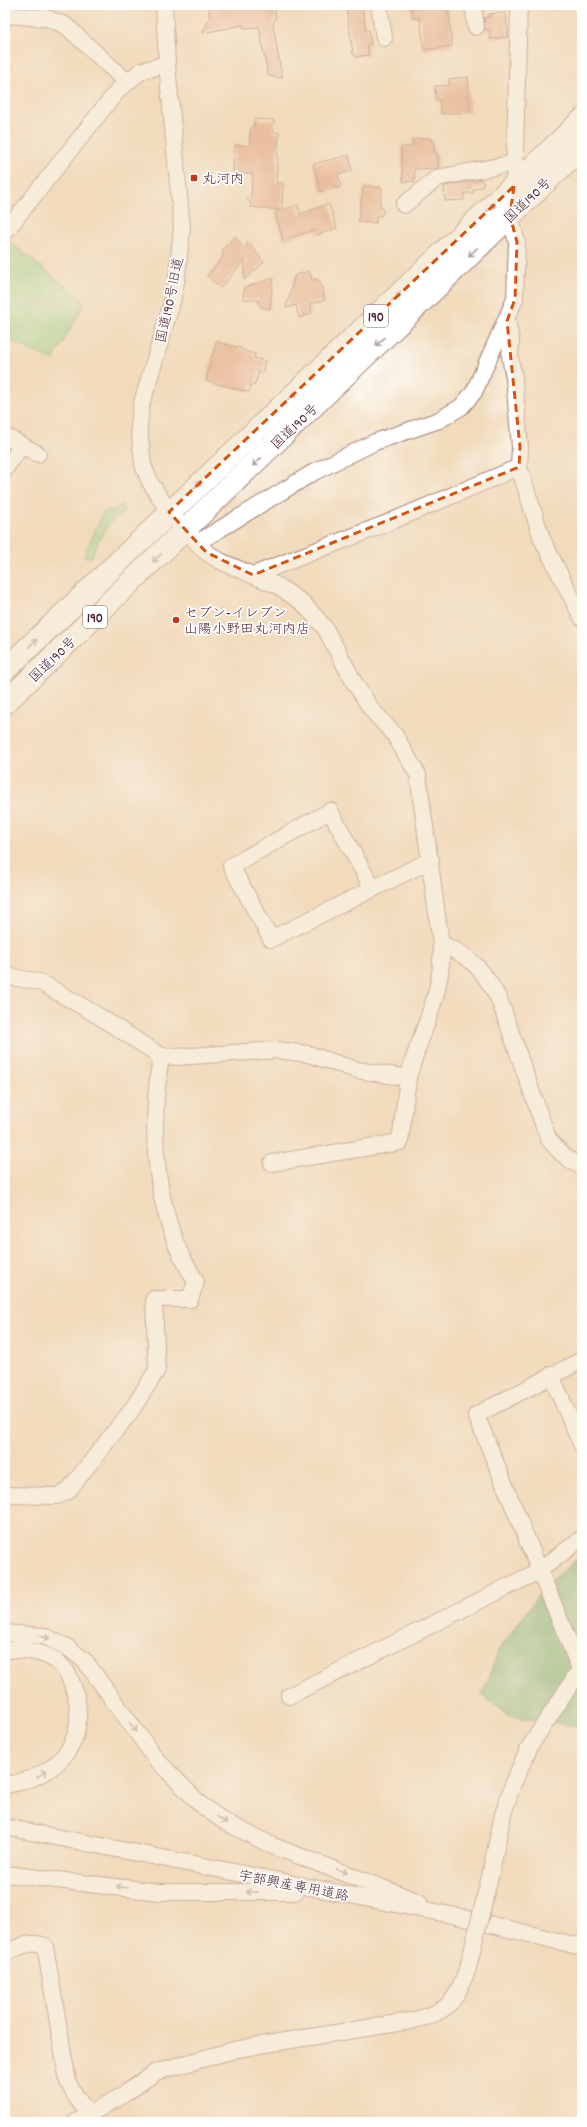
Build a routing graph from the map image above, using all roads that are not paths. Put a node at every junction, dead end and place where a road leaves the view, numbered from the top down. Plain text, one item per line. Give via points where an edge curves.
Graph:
1 (164, 5) edge
2 (379, 5) edge
3 (473, 5) edge
4 (519, 5) edge
5 (5, 15) edge
6 (476, 27) dead end
7 (384, 38) dead end
8 (167, 64) junction
9 (126, 81) junction
10 (582, 120) edge
11 (582, 147) edge
12 (514, 163) junction
13 (514, 186) junction
14 (404, 205) dead end
15 (510, 216) junction
16 (5, 232) edge
17 (507, 321) junction
18 (5, 436) edge
19 (22, 445) junction
20 (38, 454) dead end
21 (519, 467) junction
22 (5, 469) edge
23 (169, 512) junction
24 (191, 537) junction
25 (253, 575) junction
26 (582, 618) edge
27 (5, 670) edge
28 (5, 703) edge
29 (431, 860) junction
30 (373, 889) junction
31 (441, 944) junction
32 (5, 976) edge
33 (161, 1056) junction
34 (408, 1078) junction
35 (272, 1163) dead end
36 (582, 1166) edge
37 (582, 1360) edge
38 (551, 1375) junction
39 (582, 1446) edge
40 (5, 1495) edge
41 (582, 1538) edge
42 (539, 1571) junction
43 (5, 1633) edge
44 (5, 1650) edge
45 (581, 1668) edge
46 (288, 1696) dead end
47 (5, 1785) edge
48 (5, 1827) edge
49 (5, 1874) edge
50 (333, 1893) junction
51 (456, 1916) junction
52 (582, 1947) edge
53 (5, 1953) edge
54 (82, 2118) edge

1 - 8 street, 国道190号旧道
2 - 7 street
3 - 6 street
4 - 12 street
5 - 9 street via 46,18 65,25
8 - 9 street via 141,71
8 - 23 street, 国道190号旧道 via 182,227 172,302 141,406 139,426 143,465
9 - 16 street
10 - 13 highway, 国道190号 / 190
11 - 15 highway, 国道190号 / 190
12 - 13 street
12 - 14 street via 437,178
13 - 15 street
23 -> 13 highway, 国道190号 / 190
15 - 17 street via 517,242 516,300
15 -> 24 highway, 国道190号 / 190
17 - 21 street via 511,339 510,357 520,447
17 - 24 street via 474,392 461,407 440,420 375,442
18 - 19 street
19 - 20 street
19 - 22 street
21 - 25 street via 385,524
21 - 26 street via 542,539
23 - 24 street, 国道190号旧道
27 -> 23 highway, 国道190号 / 190
24 - 25 street, 国道190号旧道 via 220,561
24 -> 28 highway, 国道190号 / 190
25 - 29 street, 国道190号旧道 via 278,586 307,608 325,628 372,710 394,734 418,775
29 - 30 street
29 - 31 street, 国道190号旧道
30 - 30 street via 330,811 231,866 271,939
31 - 34 street, 国道190号旧道 via 442,962 438,991 414,1054
31 - 36 street via 461,952 476,964 488,980 499,999 548,1138 561,1154 574,1164
32 - 33 street via 40,982
33 - 34 street via 277,1050 308,1054 357,1070
33 - 40 street via 155,1091 153,1135 156,1161 164,1208 175,1242 196,1282 190,1299 154,1299 157,1370 131,1411 68,1491 58,1496
34 - 35 street, 国道190号旧道 via 400,1142
37 - 38 street
38 - 39 street
38 - 42 street via 476,1415
41 - 42 street
42 - 45 street
42 - 46 street
43 -> 51 street via 44,1636 67,1647 85,1661 156,1759 201,1805 224,1822 273,1846
47 -> 44 street via 41,1776 59,1762 71,1747 77,1727 77,1704 72,1681 60,1664 36,1652
45 - 54 street, bridge via 530,1746 513,1784 503,1814 468,1968 457,1995 447,2006 436,2013 411,2021 266,2044 174,2066 156,2072
48 - 50 street, 宇部興産専用道路
50 -> 49 street via 159,1892
50 - 51 street, 宇部興産専用道路
51 - 52 street, 宇部興産専用道路
53 - 54 street via 36,1942 45,1946 68,2082

